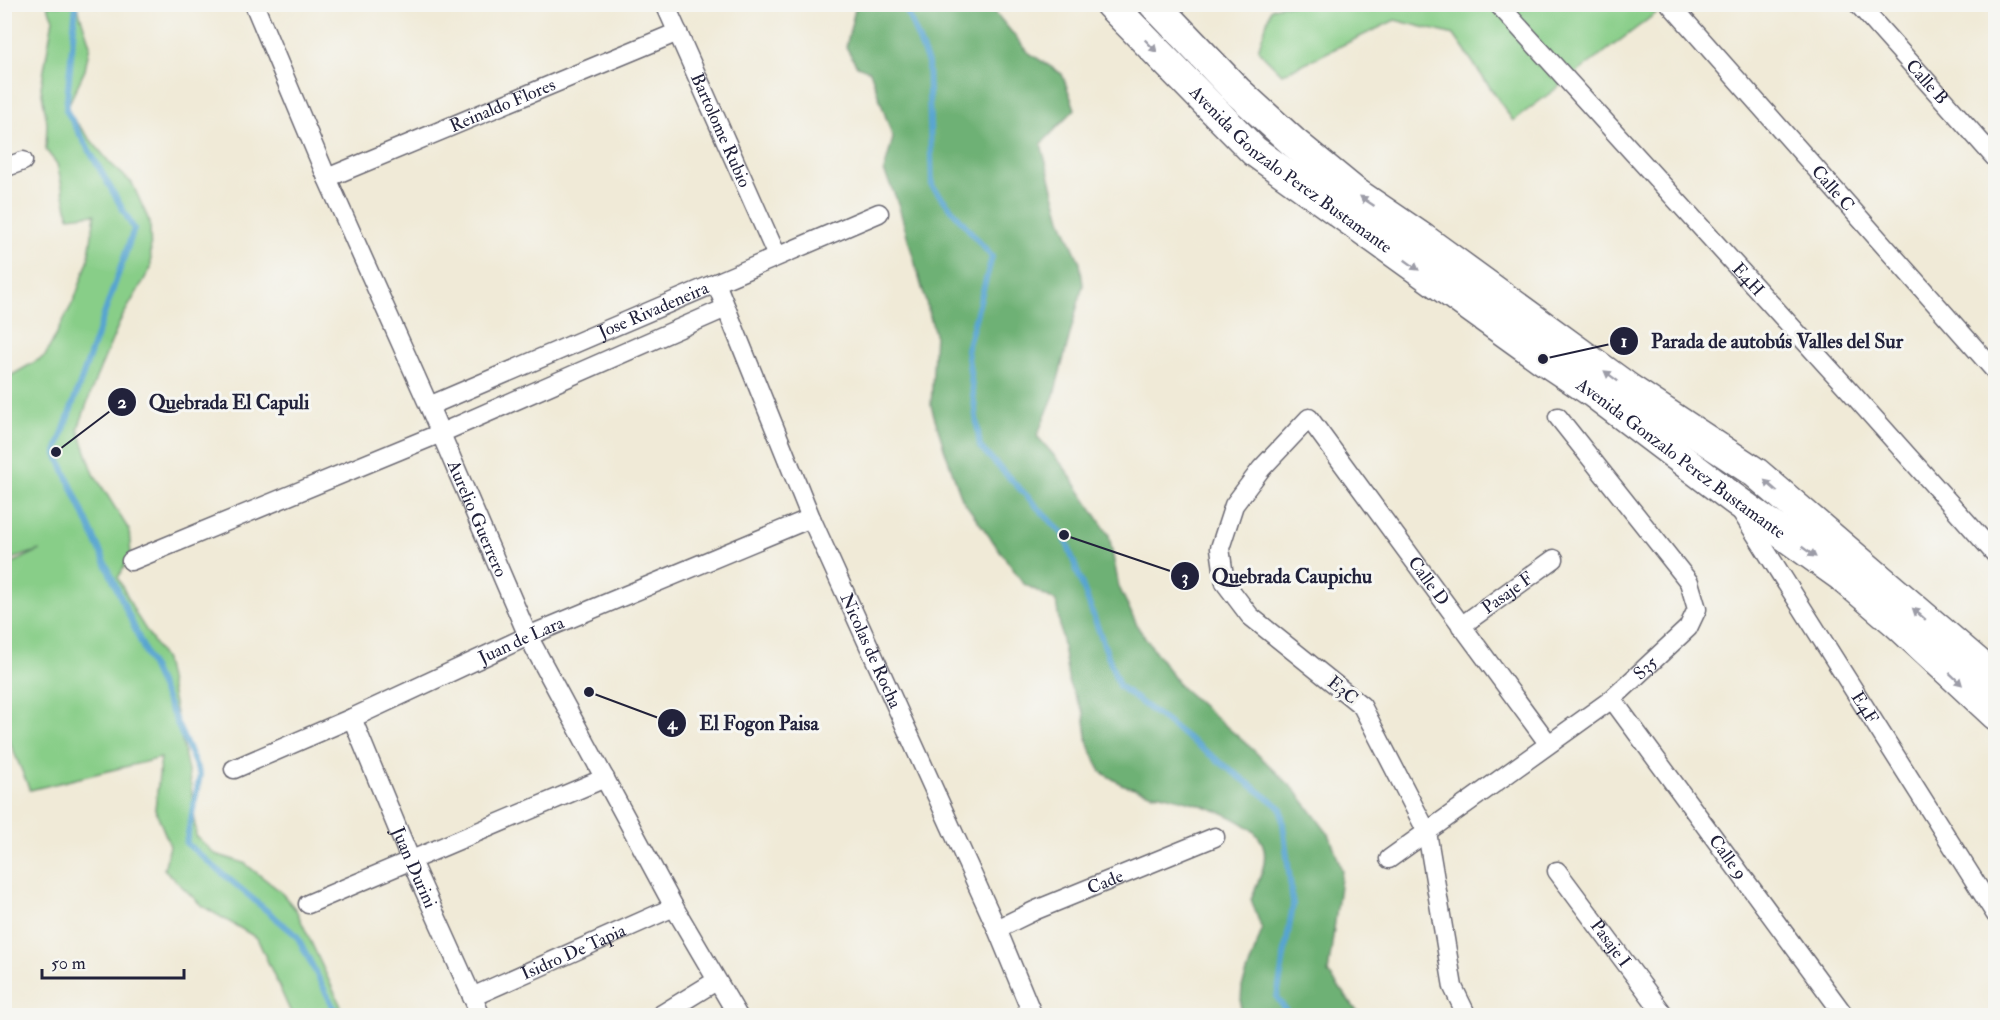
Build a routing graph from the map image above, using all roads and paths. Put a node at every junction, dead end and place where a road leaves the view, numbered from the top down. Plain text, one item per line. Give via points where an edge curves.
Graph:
1 (254, 4) edge
2 (665, 4) edge
3 (1110, 4) edge
4 (1154, 4) edge
5 (1498, 4) edge
6 (1671, 4) edge
7 (1858, 4) edge
8 (678, 32) junction
9 (1995, 159) edge
10 (22, 160) dead end
11 (4, 168) edge
12 (327, 178) junction
13 (879, 213) dead end
14 (777, 256) junction
15 (716, 283) junction
16 (726, 308) junction
17 (1995, 372) edge
18 (429, 406) junction
19 (1558, 417) dead end
20 (1309, 418) joint
21 (441, 433) junction
22 (1734, 499) junction
23 (812, 518) junction
24 (1995, 555) edge
25 (1554, 559) dead end
26 (131, 561) dead end
27 (1461, 626) junction
28 (528, 636) junction
29 (1995, 679) edge
30 (1612, 699) junction
31 (1995, 715) edge
32 (352, 718) junction
33 (1548, 743) junction
34 (234, 769) dead end
35 (605, 778) junction
36 (1427, 832) junction
37 (1215, 837) dead end
38 (1389, 859) dead end
39 (411, 861) junction
40 (1557, 871) dead end
41 (308, 904) dead end
42 (674, 907) junction
43 (1995, 915) edge
44 (997, 928) junction
45 (716, 981) junction
46 (472, 997) junction
47 (481, 1016) edge
48 (659, 1016) edge
49 (738, 1016) edge
50 (1033, 1016) edge
51 (1467, 1016) edge
52 (1665, 1016) edge
53 (1845, 1016) edge

1 - 12 street, Aurelio Guerrero
2 - 8 street, Bartolome Rubio
3 -> 22 main road, Avenida Gonzalo Perez Bustamante via 1254,151 1594,393
29 -> 4 main road, Avenida Gonzalo Perez Bustamante via 1756,473 1629,389 1354,192 1237,91
5 - 24 street, E4H
6 - 17 street, Calle C
7 - 9 street, Calle B
8 - 12 street, Reinaldo Flores
8 - 14 street, Bartolome Rubio
10 - 11 street
12 - 18 street, Aurelio Guerrero
13 - 14 street, Jose Rivadeneira
14 - 15 street, Jose Rivadeneira
15 - 16 street, Nicolas de Rocha
15 - 18 street, Jose Rivadeneira
16 - 21 street
16 - 23 street, Nicolas de Rocha
18 - 21 street, Aurelio Guerrero
19 - 30 street, S35 via 1689,582 1697,609 1688,628
20 - 27 street, Calle D
20 - 36 street, E3C via 1261,469 1234,505 1220,548 1225,583 1250,616 1362,706
21 - 26 street
21 - 28 street, Aurelio Guerrero
22 -> 31 main road, Avenida Gonzalo Perez Bustamante via 1843,577
22 - 43 street, E4F
23 - 28 street, Juan de Lara
23 - 44 street, Nicolas de Rocha
25 - 27 street, Pasaje F
27 - 33 street, Calle D
28 - 32 street, Juan de Lara
28 - 35 street, Aurelio Guerrero
30 - 33 street, S35
30 - 53 street, Calle 9
32 - 34 street, Juan de Lara
32 - 39 street, Juan Durini
33 - 36 street, S35
35 - 39 street
35 - 42 street, Aurelio Guerrero
36 - 38 street, S35
36 - 51 street, E3C via 1453,987
37 - 44 street, Cade
39 - 41 street
39 - 46 street, Juan Durini
40 - 52 street, Pasaje I
42 - 45 street, Aurelio Guerrero
42 - 46 street, Isidro De Tapia
44 - 50 street, Nicolas de Rocha
45 - 48 street
45 - 49 street, Aurelio Guerrero
46 - 47 street, Juan Durini

